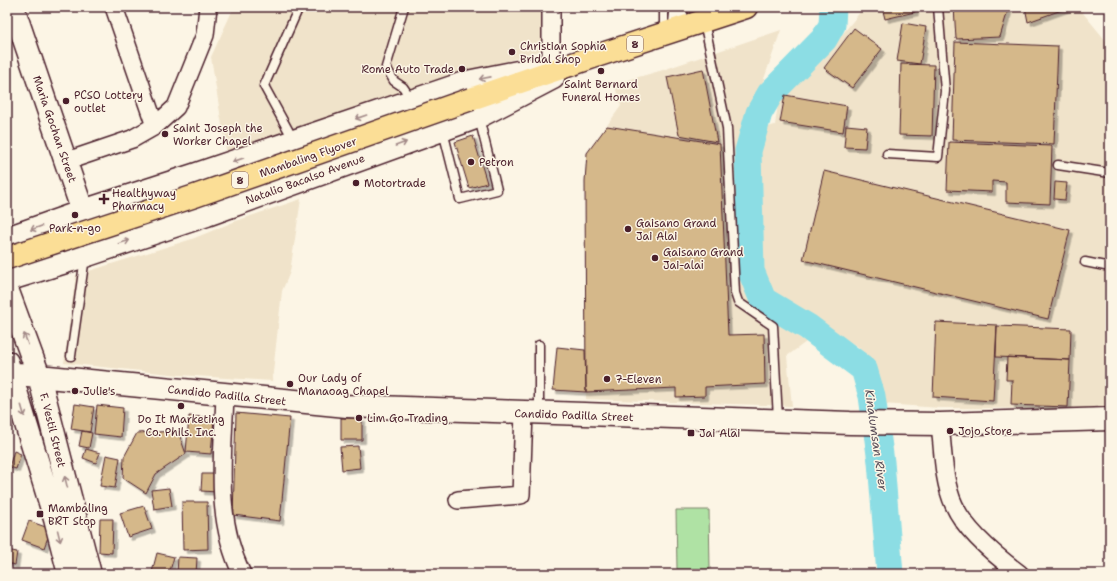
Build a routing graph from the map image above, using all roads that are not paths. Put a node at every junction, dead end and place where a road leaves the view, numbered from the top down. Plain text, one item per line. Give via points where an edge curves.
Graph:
1 (13, 7) edge
2 (114, 7) edge
3 (208, 7) edge
4 (299, 7) edge
5 (404, 7) edge
6 (551, 7) edge
7 (664, 7) edge
8 (680, 7) edge
9 (746, 7) edge
10 (938, 7) edge
11 (703, 22) junction
12 (671, 32) junction
13 (551, 72) junction
14 (412, 100) junction
15 (475, 108) junction
16 (155, 126) junction
17 (443, 129) junction
18 (294, 141) junction
19 (886, 154) dead end
20 (67, 161) junction
21 (1058, 165) dead end
22 (1110, 172) edge
23 (83, 211) junction
24 (7, 238) edge
25 (90, 254) junction
26 (7, 258) edge
27 (1085, 262) dead end
28 (1110, 267) edge
29 (7, 280) edge
30 (7, 288) edge
31 (539, 345) dead end
32 (71, 356) dead end
33 (9, 369) edge
34 (39, 376) junction
35 (225, 395) junction
36 (531, 413) junction
37 (1110, 419) edge
38 (778, 420) junction
39 (940, 424) junction
40 (458, 500) dead end
41 (69, 574) edge
42 (90, 574) edge
43 (242, 574) edge
44 (1020, 574) edge

1 - 20 main road, Maria Gochan Street
2 - 16 street
3 - 16 street via 205,35 182,94 176,107
4 - 18 lane via 264,86
5 - 14 lane via 386,67 394,81 403,87
6 - 13 street
7 - 12 lane
8 - 12 street
9 - 11 main road, Natalio Bacalso Avenue / 8
10 - 19 lane via 945,91 938,157
11 - 12 main road, Natalio Bacalso Avenue / 8
11 - 38 lane via 727,128 734,293 738,302 773,326
12 - 13 main road, Natalio Bacalso Avenue / 8
13 -> 14 main road, Natalio Bacalso Avenue / 8 via 467,82
13 - 15 main road, Natalio Bacalso Avenue / 8
14 -> 18 main road, Natalio Bacalso Avenue / 8
15 - 17 main road, Natalio Bacalso Avenue / 8
15 - 17 lane via 497,190 460,199
15 - 26 main road, Mambaling Flyover / 8, bridge
16 - 20 street via 132,139
25 -> 17 main road, Natalio Bacalso Avenue / 8 via 207,215
18 -> 23 main road, Natalio Bacalso Avenue / 8
20 - 23 main road, Maria Gochan Street
21 - 22 lane
23 -> 24 main road, Natalio Bacalso Avenue / 8
23 - 25 main road, Maria Gochan Street
25 - 29 main road, Natalio Bacalso Avenue / 8
25 - 32 lane
27 - 28 lane
34 -> 30 main road, F. Vestil Street
31 - 36 lane
33 - 34 main road, Candido Padilla Street
33 -> 41 main road, F. Vestil Street via 55,519
34 - 35 main road, Candido Padilla Street
42 -> 34 main road, F. Vestil Street
35 - 36 main road, Candido Padilla Street via 347,406
35 - 43 street via 222,485 225,522
36 - 38 main road, Candido Padilla Street
36 - 40 street via 521,495
37 - 39 main road, Candido Padilla Street
38 - 39 main road, Candido Padilla Street
39 - 44 street via 946,480 954,506 971,530 1000,560

